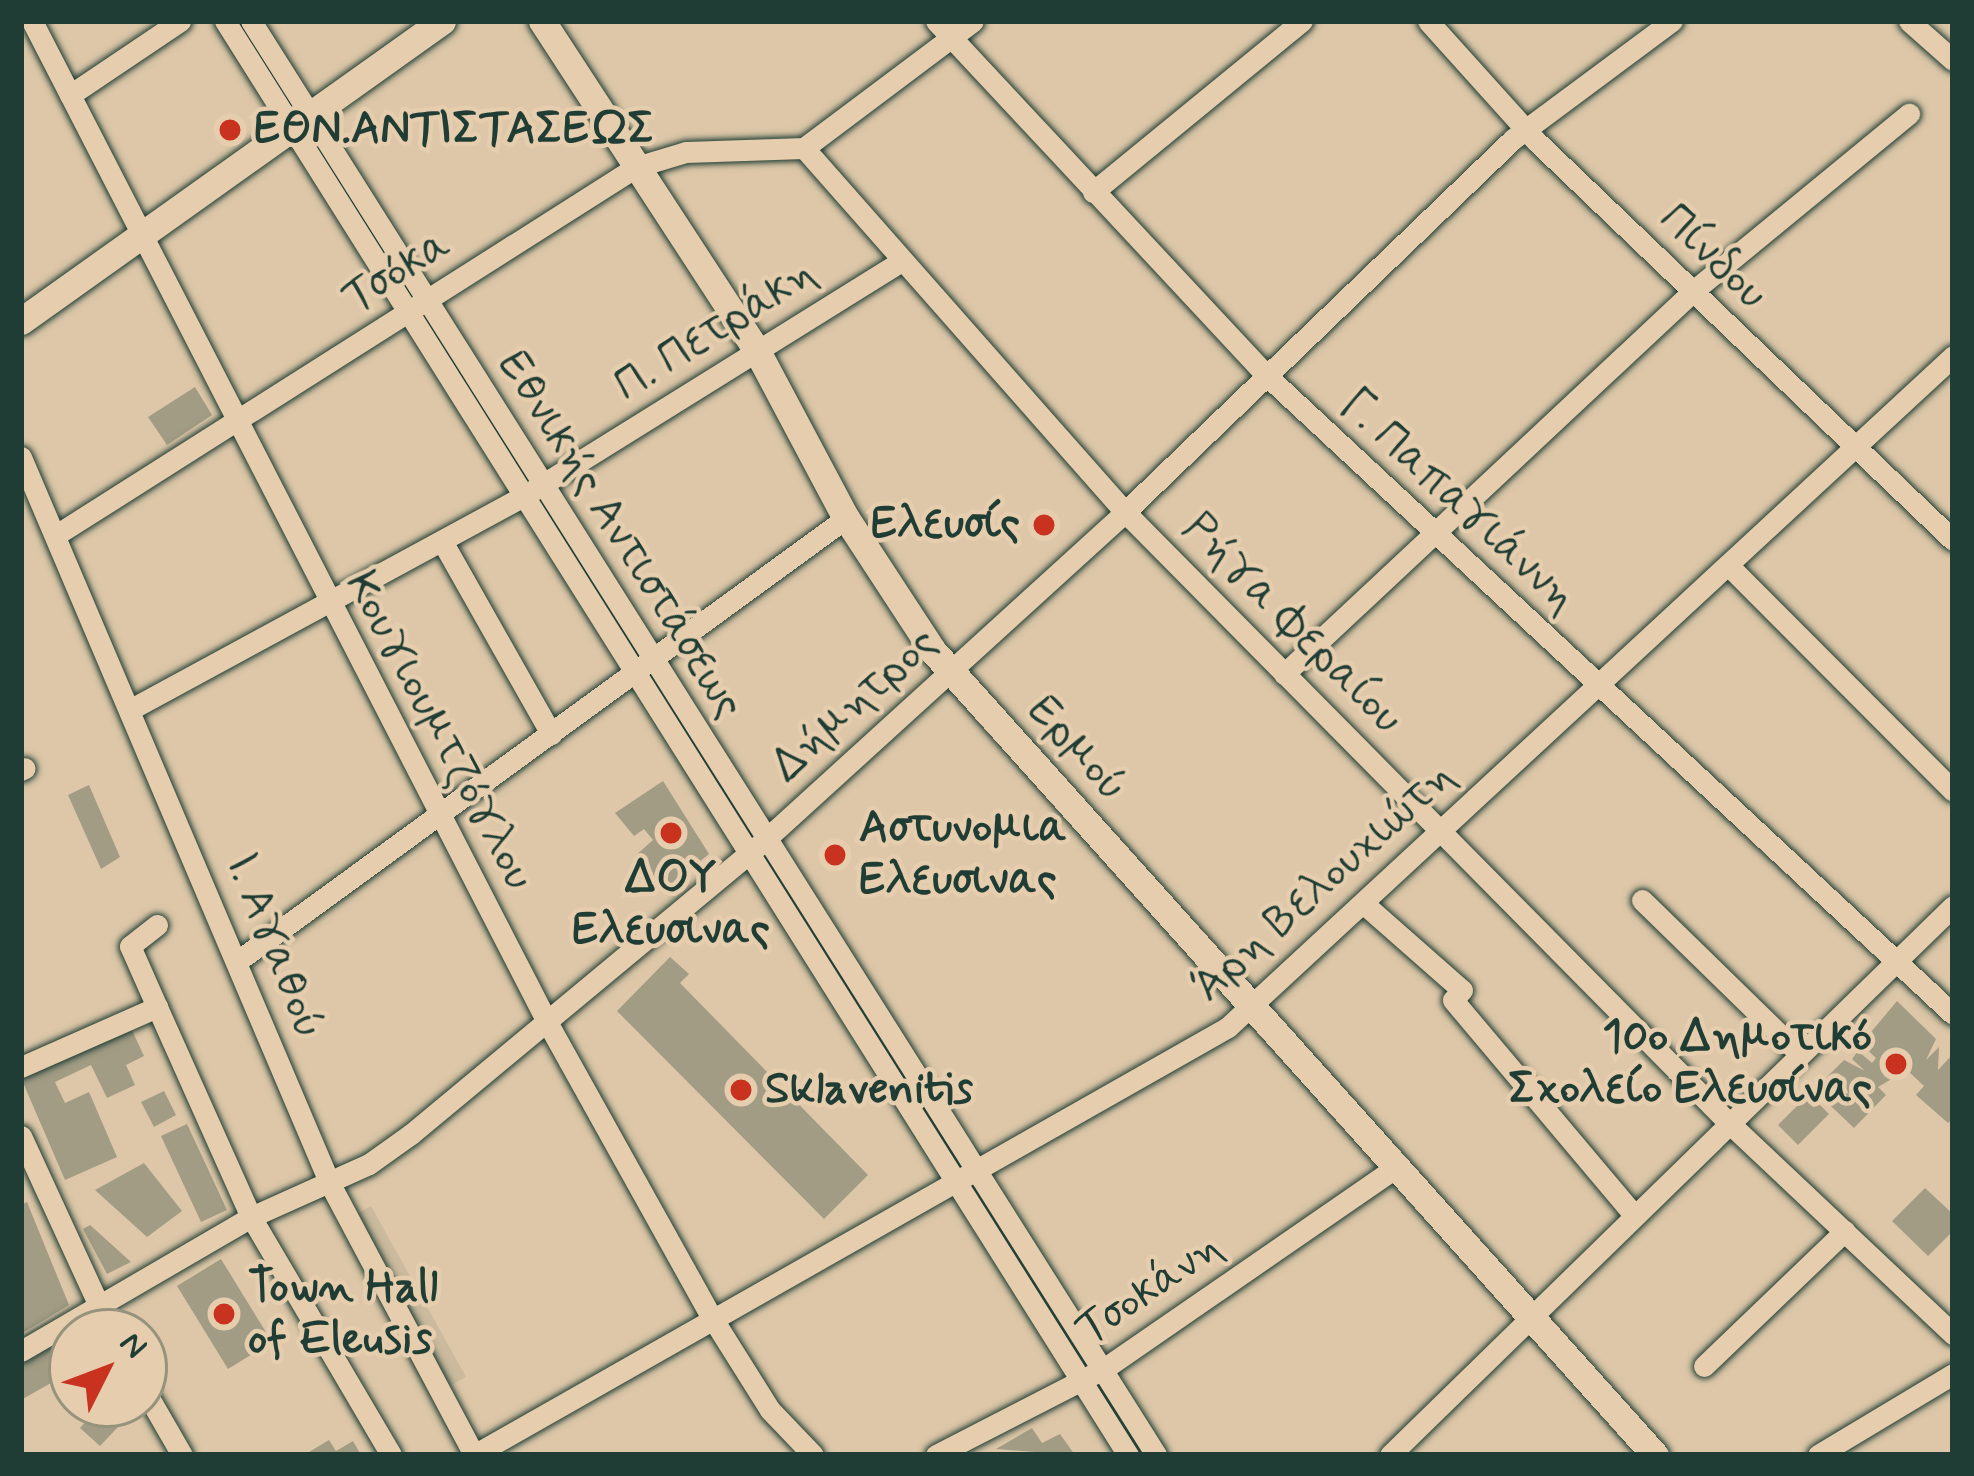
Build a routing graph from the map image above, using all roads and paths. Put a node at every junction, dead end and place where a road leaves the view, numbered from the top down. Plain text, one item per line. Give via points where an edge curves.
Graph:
1 (32, 21) edge
2 (180, 21) edge
3 (225, 21) edge
4 (251, 21) edge
5 (442, 21) edge
6 (542, 21) edge
7 (973, 21) edge
8 (1302, 21) edge
9 (1428, 21) edge
10 (1672, 21) edge
11 (1909, 21) edge
12 (944, 29) edge
13 (1953, 60) edge
14 (70, 94) junction
15 (1909, 114) dead end
16 (300, 122) junction
17 (1525, 129) junction
18 (804, 148) junction
19 (636, 167) junction
20 (1093, 193) junction
21 (140, 236) junction
22 (900, 262) junction
23 (1692, 292) junction
24 (416, 307) junction
25 (21, 321) edge
26 (756, 350) junction
27 (1953, 356) edge
28 (1266, 375) junction
29 (234, 420) junction
30 (1856, 447) junction
31 (21, 457) edge
32 (533, 490) junction
33 (1125, 512) junction
34 (846, 518) junction
35 (1431, 530) junction
36 (56, 535) junction
37 (1953, 540) edge
38 (442, 541) junction
39 (1730, 567) junction
40 (328, 603) junction
41 (642, 665) junction
42 (950, 670) junction
43 (1284, 674) junction
44 (1598, 688) junction
45 (133, 708) junction
46 (550, 734) junction
47 (1953, 791) edge
48 (439, 814) junction
49 (1444, 830) junction
50 (766, 839) junction
51 (746, 856) junction
52 (1642, 900) dead end
53 (1364, 904) junction
54 (1953, 907) edge
55 (157, 925) dead end
56 (239, 960) junction
57 (1895, 964) junction
58 (1252, 1006) junction
59 (157, 1007) junction
60 (1953, 1014) edge
61 (546, 1020) junction
62 (1797, 1051) junction
63 (21, 1067) edge
64 (1727, 1121) junction
65 (21, 1136) edge
66 (979, 1165) junction
67 (1396, 1167) junction
68 (954, 1180) junction
69 (330, 1184) junction
70 (1633, 1214) junction
71 (251, 1217) junction
72 (1845, 1231) junction
73 (97, 1308) joint
74 (1529, 1314) junction
75 (711, 1316) junction
76 (1953, 1334) edge
77 (48, 1336) edge
78 (21, 1351) edge
79 (1704, 1366) dead end
80 (1106, 1368) junction
81 (1953, 1374) edge
82 (1084, 1381) junction
83 (166, 1428) edge
84 (182, 1455) edge
85 (391, 1455) edge
86 (474, 1455) edge
87 (812, 1455) edge
88 (936, 1455) edge
89 (1128, 1455) edge
90 (1156, 1455) edge
91 (1390, 1455) edge
92 (1655, 1455) edge
93 (1819, 1455) edge

1 - 14 street, Κουγιουμτζόγλου
2 - 14 street
3 - 16 street, Εθνικής Αντιστάσεως
4 - 16 street, Εθνικής Αντιστάσεως
5 - 16 main road
6 - 19 main road, Ερμού
7 - 12 street
8 - 20 street
9 - 17 street, Πίνδου
10 - 17 street, Δήμητρος
11 - 13 street
12 - 18 street
12 - 20 street, Γ. Παπαγιάννη
14 - 21 street, Κουγιουμτζόγλου
15 - 23 street
16 - 21 main road
16 - 24 street, Εθνικής Αντιστάσεως
17 - 23 street, Πίνδου
17 - 28 street, Δήμητρος
18 - 19 street, Τσόκα via 686,152
18 - 22 street, Ρήγα Φεραίου
19 - 24 street, Τσόκα
19 - 26 main road, Ερμού
20 - 28 street, Γ. Παπαγιάννη
21 - 25 main road
21 - 29 street, Κουγιουμτζόγλου
22 - 26 street, Π. Πετράκη
22 - 33 street, Ρήγα Φεραίου
23 - 30 street, Πίνδου
23 - 35 street
24 - 29 street, Τσόκα
24 - 32 street, Εθνικής Αντιστάσεως
26 - 32 street, Π. Πετράκη
26 - 34 main road, Ερμού
27 - 30 street, Άρη Βελουχιώτη
28 - 33 street, Δήμητρος
28 - 35 street, Γ. Παπαγιάννη
29 - 36 street, Τσόκα
29 - 40 street, Κουγιουμτζόγλου
30 - 37 street, Πίνδου
30 - 39 street, Άρη Βελουχιώτη
31 - 36 street, Ι. Αγαθού
32 - 38 street, Π. Πετράκη
32 - 41 street, Εθνικής Αντιστάσεως
33 - 42 street, Δήμητρος
33 - 43 street, Ρήγα Φεραίου
34 - 41 street
34 - 42 main road, Ερμού
35 - 43 street
35 - 44 street, Γ. Παπαγιάννη
36 - 45 street, Ι. Αγαθού
38 - 40 street, Π. Πετράκη
38 - 46 street
39 - 44 street, Άρη Βελουχιώτη
39 - 47 street
40 - 45 street, Π. Πετράκη
40 - 48 street, Κουγιουμτζόγλου
41 - 46 street
41 - 50 street, Εθνικής Αντιστάσεως
41 - 51 street, Εθνικής Αντιστάσεως
42 - 50 street, Δήμητρος
42 - 58 main road, Ερμού
43 - 49 street, Ρήγα Φεραίου
44 - 49 street, Άρη Βελουχιώτη
44 - 57 street, Γ. Παπαγιάννη
45 - 56 street, Ι. Αγαθού
46 - 48 street
48 - 56 street
48 - 61 street, Κουγιουμτζόγλου
49 - 53 street, Άρη Βελουχιώτη
49 - 64 street, Ρήγα Φεραίου
50 - 51 street, Δήμητρος
50 - 66 street, Εθνικής Αντιστάσεως
51 - 61 street, Δήμητρος
51 - 68 street, Εθνικής Αντιστάσεως
52 - 62 street
53 - 58 street, Άρη Βελουχιώτη
53 - 70 street via 1462,990 1453,1000
54 - 57 street
55 - 59 street via 130,946
56 - 69 street, Ι. Αγαθού
57 - 60 street, Γ. Παπαγιάννη
57 - 62 street
58 - 66 street, Άρη Βελουχιώτη
58 - 67 main road, Ερμού
59 - 63 street
59 - 71 street
61 - 69 street, Δήμητρος via 410,1134
61 - 75 street, Κουγιουμτζόγλου
62 - 64 street
64 - 70 street
64 - 72 street, Ρήγα Φεραίου
65 - 73 street
66 - 68 street, Άρη Βελουχιώτη
66 - 80 street, Εθνικής Αντιστάσεως
67 - 74 main road, Ερμού
67 - 80 street, Τσοκάνη
68 - 75 street, Άρη Βελουχιώτη
68 - 82 street, Εθνικής Αντιστάσεως
69 - 71 street, Δήμητρος
69 - 86 street, Ι. Αγαθού
70 - 74 street
71 - 73 street, Δήμητρος
71 - 85 street
72 - 76 street, Ρήγα Φεραίου
72 - 79 street
74 - 91 street
74 - 92 main road, Ερμού
75 - 86 street, Άρη Βελουχιώτη
75 - 87 street, Κουγιουμτζόγλου via 770,1410
77 - 78 street, Δήμητρος
80 - 82 street, Τσοκάνη
80 - 90 street, Εθνικής Αντιστάσεως
81 - 93 street
82 - 88 street, Τσοκάνη
82 - 89 street, Εθνικής Αντιστάσεως
83 - 84 street

